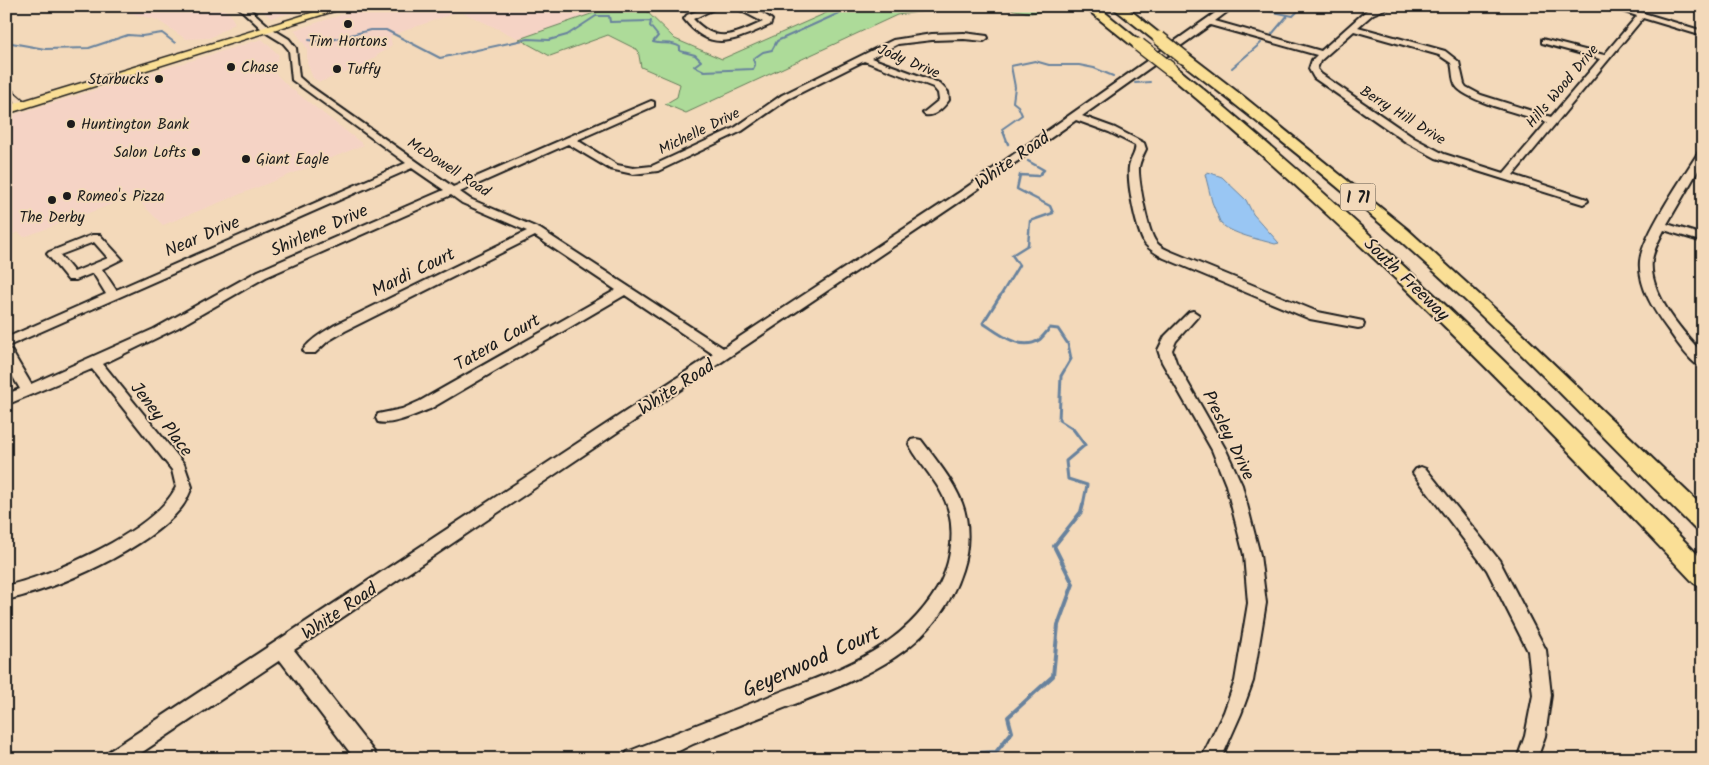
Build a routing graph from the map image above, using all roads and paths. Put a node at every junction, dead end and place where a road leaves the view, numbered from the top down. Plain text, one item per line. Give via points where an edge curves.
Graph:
1 (241, 6) edge
2 (345, 6) edge
3 (716, 6) edge
4 (736, 6) edge
5 (1089, 6) edge
6 (1117, 6) edge
7 (1231, 6) edge
8 (1388, 6) edge
9 (1611, 6) edge
10 (1642, 15) junction
11 (1210, 22) junction
12 (1353, 28) junction
13 (268, 30) junction
14 (1703, 34) edge
15 (984, 38) dead end
16 (1546, 41) dead end
17 (1324, 54) junction
18 (864, 58) junction
19 (1606, 58) junction
20 (6, 89) edge
21 (651, 104) dead end
22 (23, 105) junction
23 (6, 110) edge
24 (928, 113) dead end
25 (1074, 116) junction
26 (1553, 121) junction
27 (568, 140) junction
28 (1703, 153) edge
29 (412, 164) junction
30 (1506, 177) junction
31 (452, 190) junction
32 (1583, 201) dead end
33 (1661, 226) junction
34 (536, 231) junction
35 (1703, 239) edge
36 (95, 268) junction
37 (625, 290) junction
38 (113, 295) junction
39 (1193, 314) dead end
40 (1358, 324) dead end
41 (6, 342) edge
42 (310, 350) dead end
43 (6, 353) edge
44 (724, 355) junction
45 (94, 362) junction
46 (1703, 363) edge
47 (28, 391) junction
48 (6, 400) edge
49 (383, 418) dead end
50 (916, 444) dead end
51 (1421, 473) dead end
52 (1703, 522) edge
53 (1703, 576) edge
54 (6, 593) edge
55 (282, 649) junction
56 (115, 759) edge
57 (367, 759) edge
58 (634, 759) edge
59 (1211, 759) edge
60 (1526, 759) edge

1 - 13 street, McDowell Road
2 - 13 main road
3 - 4 street via 688,19 722,40 767,23 765,18
5 - 53 highway, South Freeway / I 71, bridge via 1269,152 1395,266
6 - 52 highway, South Freeway / I 71, bridge via 1401,233 1510,333
7 - 11 street, White Road
8 - 12 street, Berry Hill Drive via 1370,12
9 - 10 street
10 - 14 street
10 - 19 street, Hills Wood Drive
11 - 17 street
11 - 25 street, White Road
12 - 17 street, Berry Hill Drive
12 - 26 street via 1442,53 1454,61 1459,84 1470,94
13 - 22 main road
13 - 29 street, McDowell Road via 286,41 293,50 294,73 298,82
15 - 18 street, Michelle Drive via 964,36 907,40 886,46
16 - 19 street
17 - 30 street, Berry Hill Drive via 1313,65 1317,76 1394,129 1440,156
18 - 24 street, Jody Drive via 936,85 943,92 944,100
18 - 27 street, Michelle Drive via 773,104 739,129 654,169 633,171 614,167
19 - 26 street, Hills Wood Drive
20 - 22 street
21 - 27 street, Shirlene Drive
22 - 23 main road
25 - 40 street via 1139,142 1141,150 1134,171 1145,231 1154,247 1315,316
25 - 44 street, White Road
26 - 30 street, Hills Wood Drive
27 - 31 street, Shirlene Drive
28 - 33 street
29 - 31 street, McDowell Road
29 - 38 street, Near Drive
30 - 32 street, Berry Hill Drive
31 - 34 street, McDowell Road via 474,204
31 - 45 street, Shirlene Drive via 262,274 159,332
33 - 35 street
33 - 46 street via 1647,252 1647,282 1664,313
34 - 37 street, McDowell Road
34 - 42 street, Mardi Court via 340,328
36 - 36 street via 116,259 96,237 53,254 72,277
36 - 38 street
37 - 44 street, McDowell Road
37 - 49 street, Tatera Court via 425,404
38 - 41 street, Near Drive
39 - 59 street, Presley Drive via 1170,339 1165,350 1234,484 1252,555 1257,603 1244,681
43 - 47 street
44 - 55 street, White Road
45 - 47 street, Shirlene Drive
45 - 54 street, Jeney Place via 179,468 184,486 170,510 154,523 61,577 24,591
47 - 48 street, Shirlene Drive
50 - 58 street, Geyerwood Court via 937,473 957,511 959,550 941,600 924,624 900,646 849,674
51 - 60 street via 1494,565 1536,650 1542,695 1535,736
55 - 56 street, White Road
55 - 57 street

